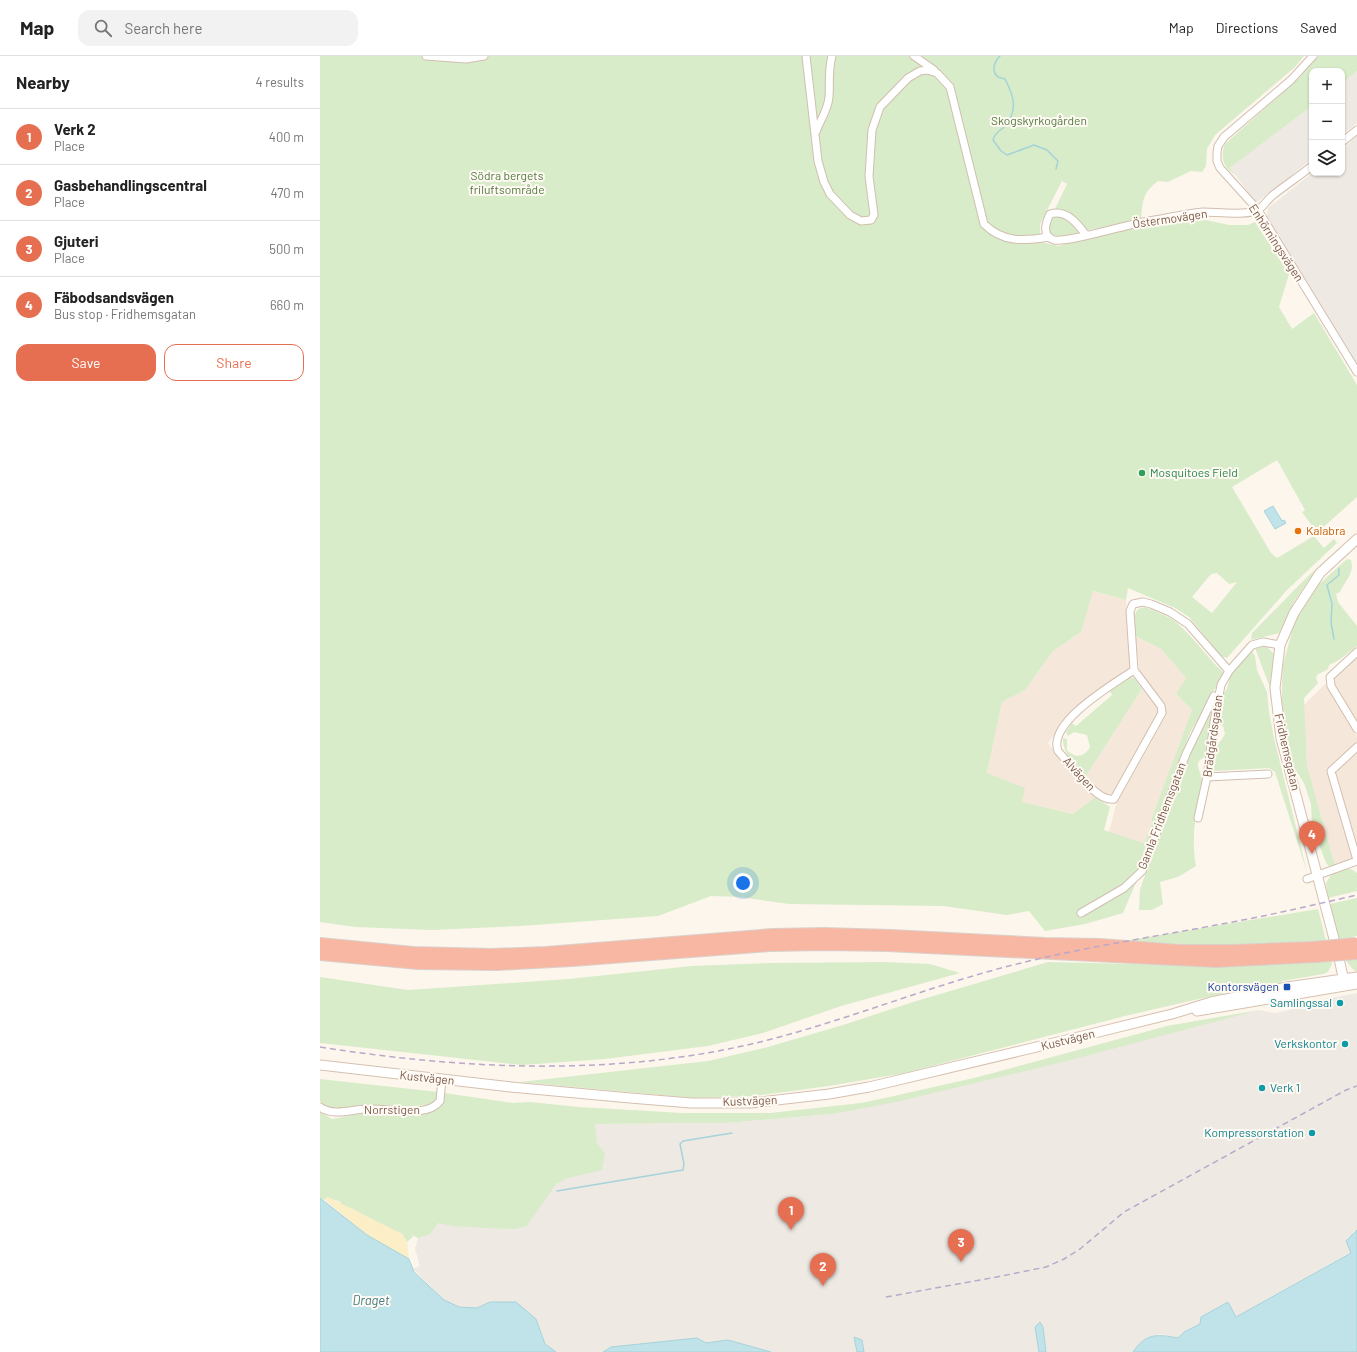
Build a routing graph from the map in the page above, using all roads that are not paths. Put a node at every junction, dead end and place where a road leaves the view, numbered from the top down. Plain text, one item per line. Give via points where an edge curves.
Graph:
1 (426, 56) edge
2 (484, 56) edge
3 (806, 56) edge
4 (832, 56) edge
5 (914, 56) edge
6 (1313, 56) edge
7 (937, 73) junction
8 (1357, 130) edge
9 (816, 132) junction
10 (1344, 140) edge
11 (1309, 168) edge
12 (1258, 210) junction
13 (1086, 235) junction
14 (1049, 237) junction
15 (1357, 372) edge
16 (1357, 539) edge
17 (1280, 645) junction
18 (1357, 652) edge
19 (1134, 670) junction
20 (1230, 671) junction
21 (1214, 696) dead end
22 (1357, 729) edge
23 (1357, 747) edge
24 (1268, 774) dead end
25 (1207, 777) junction
26 (1198, 818) dead end
27 (1357, 861) edge
28 (1318, 876) junction
29 (1307, 879) dead end
30 (1081, 913) dead end
31 (320, 943) edge
32 (1357, 947) edge
33 (1314, 952) junction
34 (320, 954) edge
35 (1357, 977) edge
36 (1344, 983) junction
37 (1357, 984) edge
38 (320, 1065) edge
39 (442, 1079) junction
40 (320, 1106) edge

1 - 2 street via 466,59
3 - 9 street
4 - 9 street via 828,71 827,107
5 - 7 street, Östermovägen
6 - 12 street, Enhörningsvägen via 1291,80 1224,137 1218,146 1217,161 1220,168
7 - 9 street via 927,70 915,73 880,107 872,130 869,176 874,211 871,220 861,221 850,215 830,194 821,174
7 - 14 street, Östermovägen via 951,91 984,224 998,236 1006,239
8 - 10 street
11 - 12 street
12 - 13 street, Östermovägen via 1239,213 1203,212 1129,224
12 - 15 street, Enhörningsvägen
13 - 14 street, Östermovägen via 1062,240
13 - 14 street via 1073,220 1061,213 1055,213 1050,214 1046,223 1045,228
16 - 17 main road, Fridhemsgatan via 1320,573 1294,613
17 - 20 street, Brädgårdsgatan via 1263,642 1254,644
17 - 28 main road, Fridhemsgatan via 1275,688 1281,738
18 - 22 street via 1330,677 1331,686
19 - 19 street, Alvägen via 1076,712 1057,739 1058,751 1096,794 1108,800 1114,799 1162,713 1161,706
19 - 20 street via 1130,612 1133,604 1143,602 1170,612 1188,624
20 - 25 street, Brädgårdsgatan via 1220,690
21 - 30 street, Gamla Fridhemsgatan via 1186,754 1142,871 1124,888
23 - 27 street via 1331,771
24 - 25 street
25 - 26 street, Brädgårdsgatan
27 - 28 street
28 - 29 street
28 - 36 main road, Fridhemsgatan
31 - 33 highway via 413,953 491,955 773,935 824,934 1100,945 1180,951
32 - 33 highway, bridge
33 - 34 highway via 1216,961 840,944 770,945 497,964 418,963
35 - 36 main road
36 - 37 main road
36 - 39 main road, Kustvägen via 1172,1014 906,1079 836,1093 782,1100 751,1103 691,1102
38 - 39 main road, Kustvägen
39 - 40 street, Norrstigen via 438,1105 426,1110 397,1112 368,1109 330,1112

